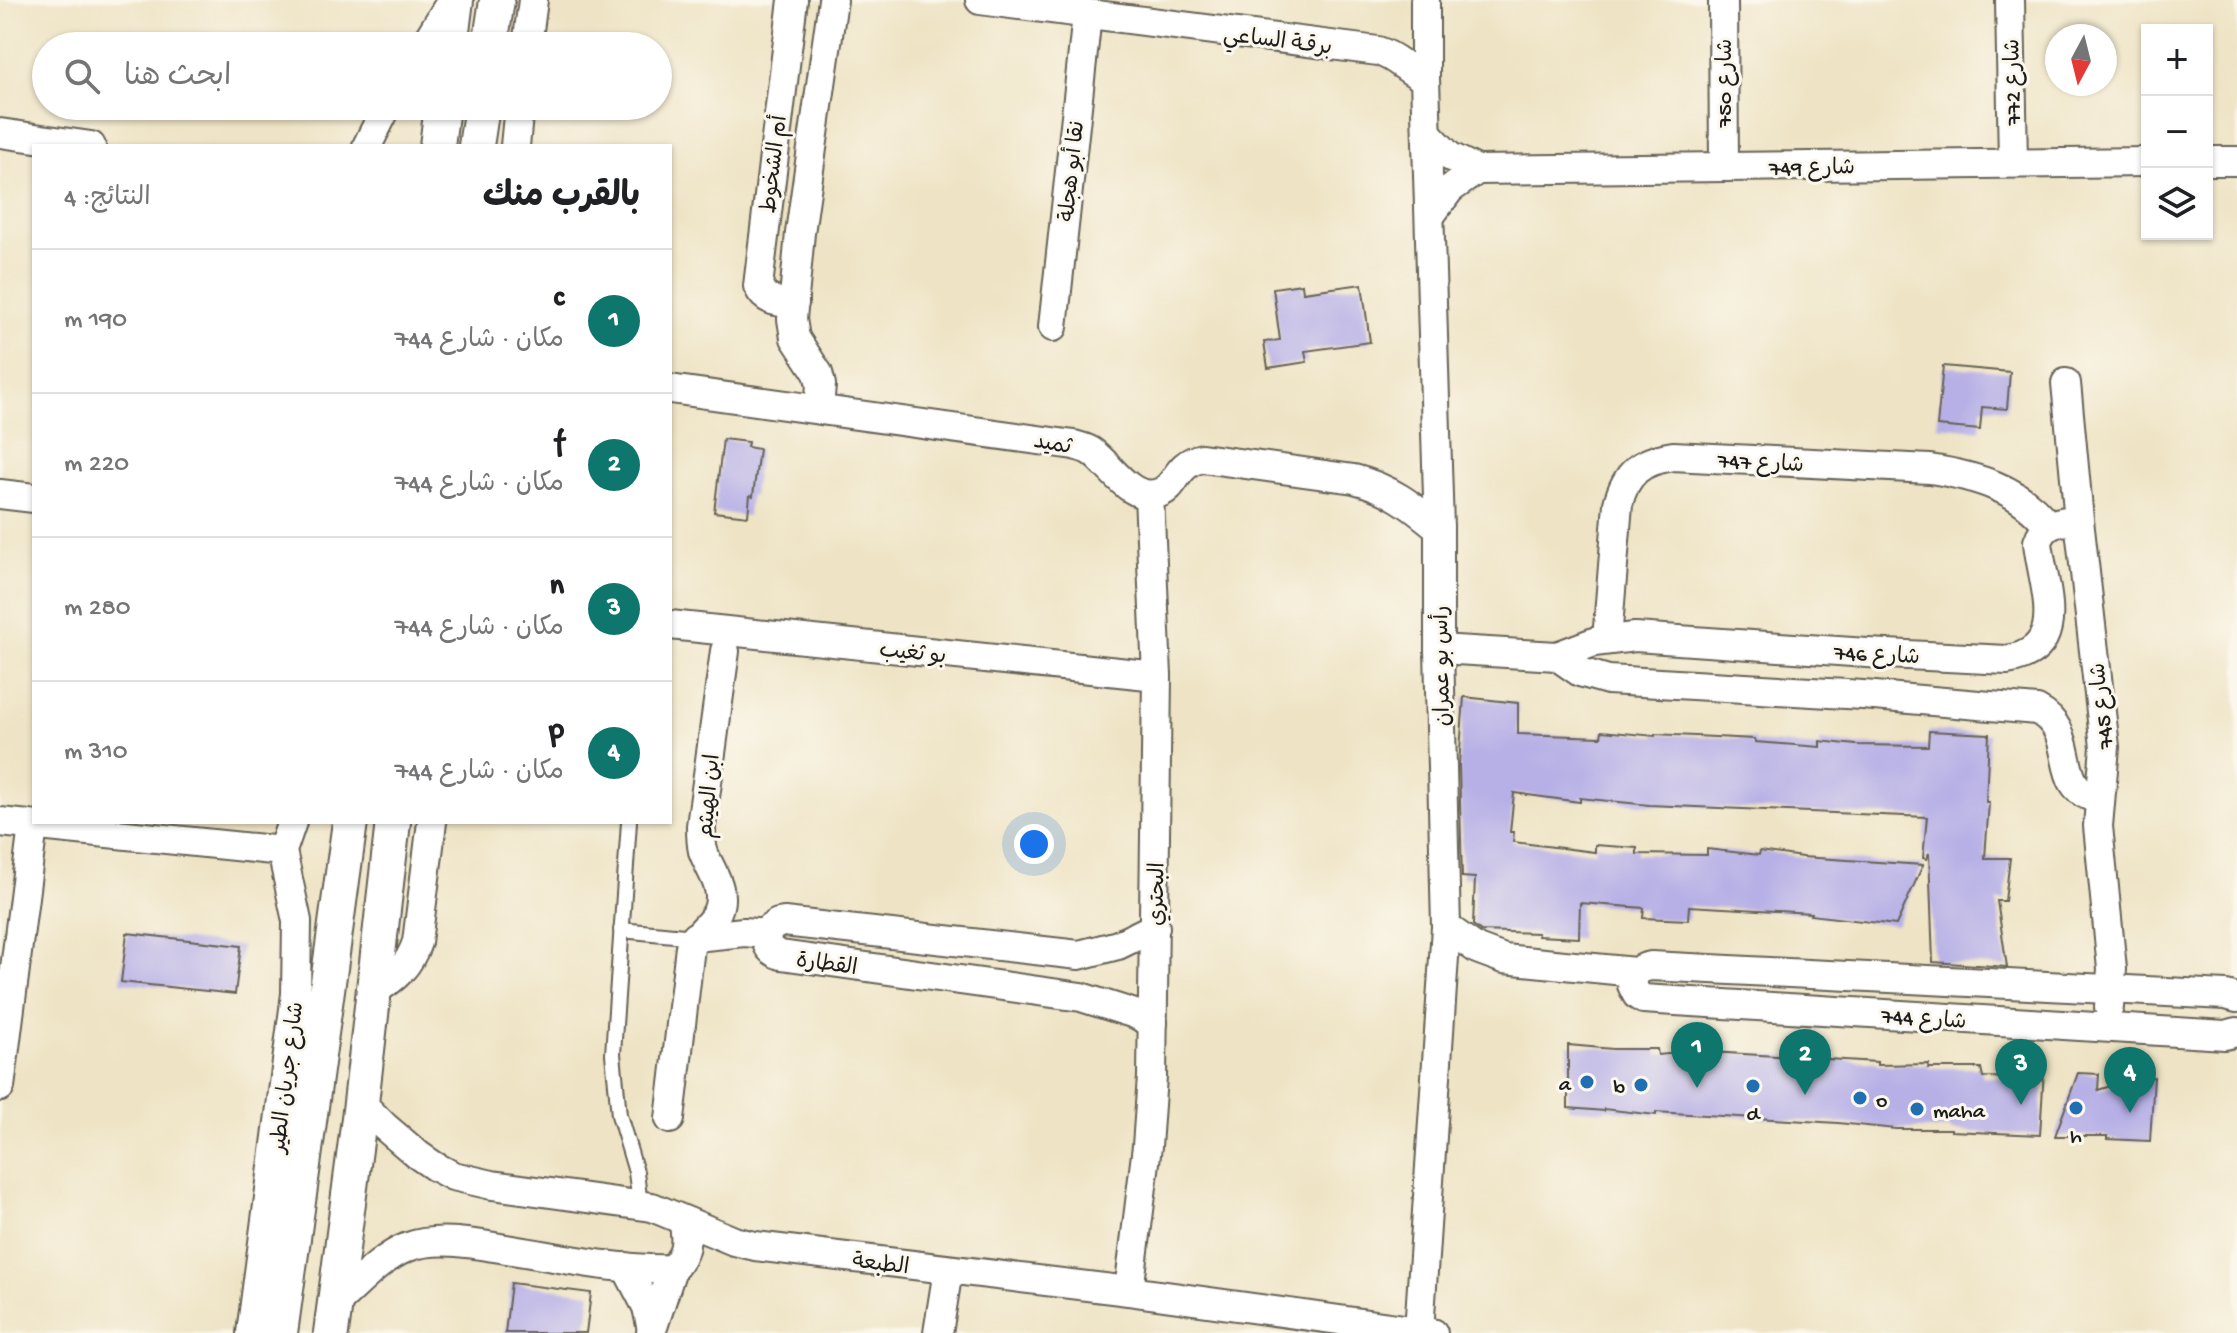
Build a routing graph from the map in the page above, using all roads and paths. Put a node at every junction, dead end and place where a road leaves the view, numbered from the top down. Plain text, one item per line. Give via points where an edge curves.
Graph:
1 (454, 0) edge
2 (497, 0) edge
3 (533, 0) edge
4 (793, 0) edge
5 (833, 0) edge
6 (980, 0) edge
7 (1425, 0) edge
8 (1723, 0) edge
9 (2010, 0) edge
10 (1087, 15) junction
11 (433, 32) edge
12 (451, 32) edge
13 (492, 32) edge
14 (529, 32) edge
15 (785, 64) junction
16 (823, 69) junction
17 (1425, 78) junction
18 (380, 120) edge
19 (440, 120) edge
20 (480, 120) edge
21 (518, 120) edge
22 (0, 133) edge
23 (1427, 133) junction
24 (77, 144) edge
25 (368, 144) edge
26 (437, 144) edge
27 (476, 144) edge
28 (515, 144) edge
29 (2213, 161) edge
30 (2237, 161) edge
31 (2141, 162) edge
32 (2013, 163) junction
33 (1724, 167) junction
34 (1477, 170) junction
35 (1430, 216) junction
36 (764, 229) junction
37 (800, 233) junction
38 (794, 303) junction
39 (1053, 327) dead end
40 (2066, 383) dead end
41 (672, 389) edge
42 (819, 408) junction
43 (0, 494) edge
44 (1149, 495) junction
45 (32, 498) edge
46 (2079, 520) junction
47 (2048, 526) junction
48 (1439, 528) junction
49 (672, 625) edge
50 (1607, 640) junction
51 (1439, 649) junction
52 (725, 651) dead end
53 (1867, 653) junction
54 (1557, 656) junction
55 (1157, 676) junction
56 (1863, 695) junction
57 (2099, 799) junction
58 (0, 822) edge
59 (291, 824) edge
60 (350, 824) edge
61 (393, 824) edge
62 (432, 824) edge
63 (629, 824) edge
64 (33, 826) junction
65 (282, 851) junction
66 (1155, 927) junction
67 (1446, 927) junction
68 (621, 930) junction
69 (767, 934) junction
70 (695, 937) junction
71 (1635, 972) junction
72 (2112, 989) junction
73 (373, 991) junction
74 (2237, 998) edge
75 (1153, 1023) junction
76 (2103, 1028) junction
77 (2237, 1032) edge
78 (0, 1087) edge
79 (361, 1103) junction
80 (670, 1119) dead end
81 (299, 1184) junction
82 (349, 1192) junction
83 (640, 1205) junction
84 (683, 1221) junction
85 (626, 1267) junction
86 (672, 1269) junction
87 (948, 1270) junction
88 (1129, 1291) junction
89 (333, 1319) edge
90 (652, 1332) edge
91 (1426, 1332) edge
92 (251, 1333) edge
93 (280, 1333) edge
94 (938, 1333) edge

1 - 11 street
1 - 12 street
2 - 13 street
3 - 14 street
4 - 15 street, أم الشخوط
5 - 16 street, أم الشخوط
6 - 10 street, برقـة الساعي
7 - 17 street, رأس بو عمران
8 - 33 street, شارع 750
9 - 32 street, شارع 772
10 - 17 street, برقـة الساعي via 1378,51
10 - 39 street, نقا أبو هجلة
15 - 16 street
15 - 36 street, أم الشخوط
16 - 37 street, أم الشخوط
17 - 23 street, رأس بو عمران
18 - 25 street
19 - 26 street
20 - 27 street
21 - 28 street
22 - 24 street
23 - 34 street via 1449,156
23 - 35 street, رأس بو عمران
29 - 30 street
31 - 32 street, شارع 749
32 - 33 street, شارع 749
33 - 34 street, شارع 749
34 - 35 street via 1450,189
35 - 48 street, رأس بو عمران
36 - 37 street
36 - 38 street, أم الشخوط via 758,286 772,301
37 - 38 street, أم الشخوط
38 - 42 street, أم الشخوط via 793,329 821,385
40 - 46 street, شارع 745
41 - 42 street, ثميد
42 - 44 street, ثميد via 1074,445 1092,452 1133,490
43 - 45 street
44 - 48 street via 1164,491 1190,462 1209,459 1376,484
44 - 55 street, البحتري
46 - 47 street
46 - 57 street, شارع 745 via 2105,747
47 - 50 street, شارع 747 via 2017,496 1955,473 1657,458 1630,475 1622,488
47 - 53 street, شارع 746 via 2038,542 2048,628 2033,651 2007,660
48 - 51 street, رأس بو عمران
49 - 55 street, بو ثغيب
50 - 53 street, شارع 746 via 1635,637
50 - 54 street, شارع 746
51 - 54 street, شارع 746
51 - 67 street, رأس بو عمران
52 - 70 street, ابن الهيثم via 701,826 719,905
53 - 56 street
54 - 56 street, شارع 746 via 1580,672 1608,680
55 - 66 street, البحتري
56 - 57 street, شارع 746 via 2037,710 2056,723 2074,785
57 - 72 street, شارع 745
58 - 64 street
59 - 65 street
60 - 81 street, شارع جريان الطير
61 - 73 street
62 - 73 street via 413,954 399,974
63 - 68 lane
64 - 65 street
64 - 78 street
65 - 92 street, شارع جريان الطير via 297,921 296,994
66 - 69 street, القطارة via 1118,945 1079,955 784,922
66 - 75 street, البحتري
67 - 71 street, شارع 744 via 1495,957
67 - 91 street, رأس بو عمران
68 - 70 lane
68 - 83 lane via 613,1054 619,1115
69 - 70 street
69 - 75 street, القطارة via 768,948 781,955 1081,997
70 - 80 street, ابن الهيثم
71 - 72 street, شارع 744 via 1651,966
71 - 76 street, شارع 744 via 1634,990 1643,999
72 - 74 street, شارع 744
72 - 76 street, شارع 745
73 - 79 street
75 - 88 street, البحتري via 1149,1123
76 - 77 street, شارع 744
79 - 82 street
79 - 83 street, الطبعة via 418,1155 453,1176
81 - 82 street
81 - 93 street, شارع جريان الطير
82 - 89 street
83 - 84 street, الطبعة
84 - 86 street via 685,1250
84 - 87 street, الطبعة via 755,1246
85 - 86 street
85 - 89 street via 485,1245 409,1247 375,1268
85 - 90 street via 647,1307
86 - 90 street
87 - 88 street, الطبعة
87 - 94 street
88 - 91 street, الطبعة

